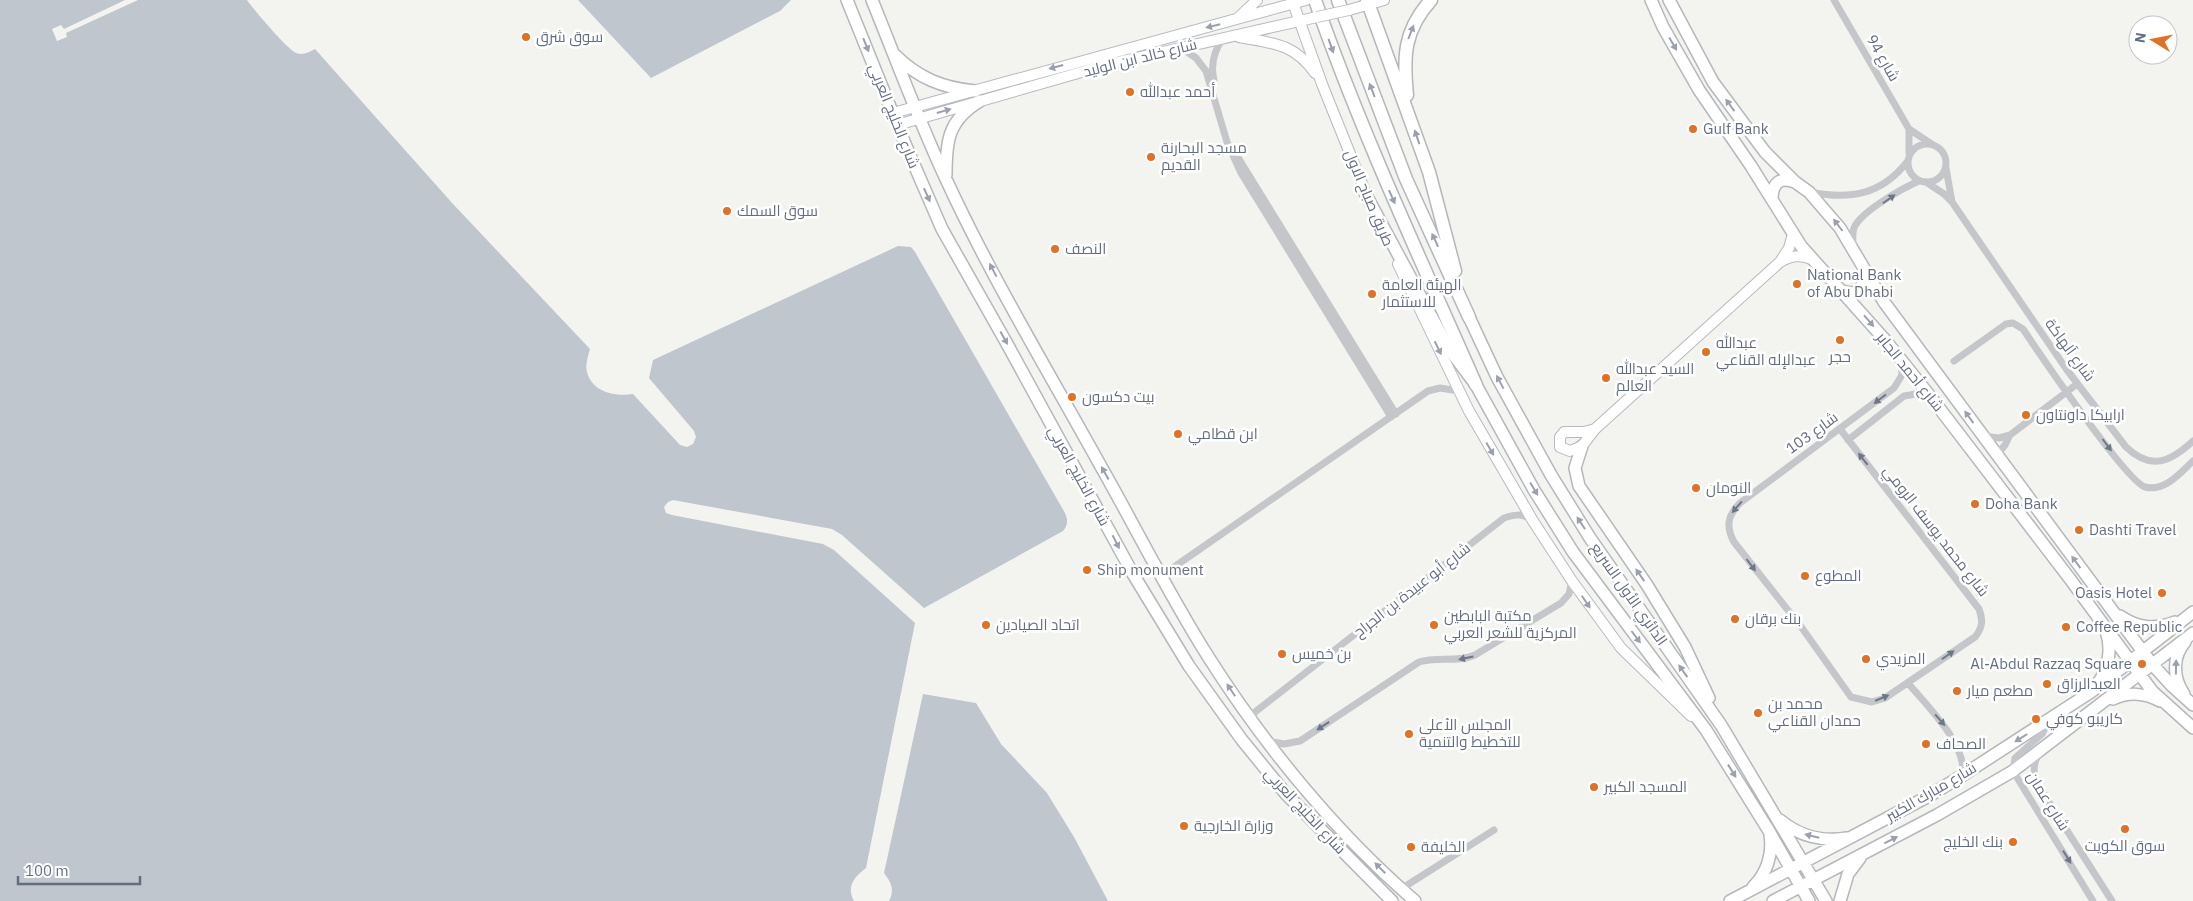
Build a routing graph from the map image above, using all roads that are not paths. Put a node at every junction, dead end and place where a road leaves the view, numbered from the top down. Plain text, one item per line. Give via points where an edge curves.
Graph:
1 (847, 0) edge
2 (872, 0) edge
3 (1258, 0) edge
4 (1306, 0) edge
5 (1315, 0) edge
6 (1338, 0) edge
7 (1384, 0) edge
8 (1431, 0) edge
9 (1652, 0) edge
10 (1669, 0) edge
11 (1834, 0) edge
12 (1293, 2) edge
13 (1368, 3) edge
14 (1300, 21) junction
15 (1233, 22) junction
16 (1228, 37) junction
17 (1180, 47) junction
18 (892, 52) junction
19 (1211, 75) junction
20 (1322, 84) junction
21 (978, 96) junction
22 (893, 113) junction
23 (916, 113) junction
24 (1409, 115) junction
25 (897, 125) junction
26 (1909, 129) junction
27 (1933, 145) junction
28 (1908, 159) junction
29 (1946, 163) junction
30 (946, 180) junction
31 (1795, 182) junction
32 (1922, 182) junction
33 (1809, 192) junction
34 (1365, 193) junction
35 (1772, 198) junction
36 (1952, 202) junction
37 (1792, 234) junction
38 (1853, 248) junction
39 (1812, 259) junction
40 (1780, 262) junction
41 (1865, 270) junction
42 (1840, 290) junction
43 (1463, 302) junction
44 (1469, 317) joint
45 (1900, 359) junction
46 (1954, 361) dead end
47 (2078, 384) junction
48 (1476, 385) junction
49 (1459, 391) junction
50 (2067, 392) junction
51 (1930, 396) junction
52 (1393, 416) junction
53 (1594, 428) junction
54 (1840, 429) junction
55 (2010, 435) junction
56 (1982, 436) junction
57 (1848, 440) junction
58 (2193, 441) edge
59 (1582, 446) junction
60 (1975, 455) junction
61 (1997, 455) junction
62 (2193, 461) edge
63 (2004, 464) junction
64 (1992, 476) junction
65 (1533, 521) junction
66 (1728, 524) joint
67 (1161, 576) junction
68 (1572, 581) junction
69 (2116, 614) junction
70 (2189, 615) edge
71 (2102, 622) junction
72 (2193, 634) edge
73 (2143, 650) junction
74 (2131, 661) junction
75 (2152, 664) junction
76 (2140, 674) junction
77 (1908, 683) junction
78 (2091, 692) junction
79 (2104, 703) junction
80 (2164, 703) junction
81 (2191, 703) edge
82 (1251, 720) junction
83 (2048, 722) junction
84 (1721, 725) junction
85 (2193, 728) edge
86 (1706, 730) junction
87 (1266, 741) junction
88 (2044, 749) junction
89 (2013, 772) junction
90 (1963, 775) junction
91 (1776, 817) junction
92 (1494, 830) dead end
93 (1769, 831) junction
94 (1854, 836) junction
95 (1864, 854) junction
96 (1804, 862) junction
97 (1791, 870) junction
98 (1814, 879) junction
99 (1801, 886) junction
100 (1401, 889) junction
101 (1747, 891) junction
102 (1392, 901) edge
103 (1415, 901) edge
104 (1730, 901) edge
105 (1773, 901) edge
106 (1809, 901) edge
107 (1826, 901) edge
108 (1840, 901) edge
109 (2094, 901) edge
110 (2112, 901) edge

1 -> 22 main road, شارع الخليج العربي
2 - 18 main road, شارع الخليج العربي
3 - 15 main road
4 - 12 main road, شارع خالد ابن الوليد
5 -> 48 highway, طريق صباح الاول via 1381,172
43 -> 6 highway via 1406,179
7 - 13 main road, شارع خالد ابن الوليد
24 -> 8 highway via 1406,49 1420,12
9 -> 35 main road, شارع أحمد الجابر via 1663,27 1699,90
31 -> 10 main road, شارع أحمد الجابر via 1764,152 1713,82
11 - 26 street, شارع 94
12 - 14 main road, طريق صباح الاول
12 - 15 main road, شارع خالد ابن الوليد
13 - 14 main road, شارع خالد ابن الوليد, bridge
13 - 24 highway
14 - 16 main road, شارع خالد ابن الوليد
14 - 20 main road, طريق صباح الاول
15 -> 21 main road, شارع خالد ابن الوليد via 1104,54
16 - 17 main road, شارع خالد ابن الوليد
16 - 19 street via 1213,56
16 - 20 main road via 1277,43 1309,64
17 - 19 street via 1196,58
17 - 21 main road, شارع خالد ابن الوليد
18 - 21 main road via 926,78
18 - 23 main road, شارع الخليج العربي
19 - 52 street via 1227,142 1238,168
20 - 34 main road, طريق صباح الاول
21 - 23 main road, شارع خالد ابن الوليد
21 - 30 main road via 959,116 948,137
22 - 23 main road, شارع خالد ابن الوليد
22 - 25 main road, شارع الخليج العربي
23 - 25 main road, شارع خالد ابن الوليد
23 - 30 main road, شارع الخليج العربي
43 -> 24 highway via 1429,172
25 -> 102 main road, شارع الخليج العربي via 942,229 1134,576 1189,666 1286,794
26 - 27 street, شارع 94
26 - 28 street
27 - 28 street via 1918,146
27 - 29 street via 1940,150
28 - 32 street via 1911,175
28 - 33 street via 1898,174 1870,192 1838,196
29 - 32 street via 1940,177
29 - 36 street, شارع آلهاكة
67 -> 30 main road, شارع الخليج العربي
31 - 33 main road, شارع أحمد الجابر
31 - 35 main road via 1777,182
32 - 36 street, شارع آلهاكة
38 -> 32 street via 1853,229 1860,219 1903,189
38 -> 33 main road, شارع أحمد الجابر
34 - 48 main road, الدائري الأول السريع via 1449,349
34 -> 49 main road, طريق صباح الاول
35 - 37 main road, شارع أحمد الجابر
36 - 47 street, شارع آلهاكة
37 - 39 main road, شارع أحمد الجابر
37 - 40 main road via 1789,248
38 - 41 main road, شارع أحمد الجابر
39 - 40 main road via 1795,256
39 - 42 main road, شارع أحمد الجابر
40 - 53 main road
41 - 42 main road via 1862,287 1858,291
56 -> 41 main road, شارع أحمد الجابر via 1884,302
42 -> 45 main road, شارع أحمد الجابر
43 - 44 highway
84 -> 44 main road, الدائري الأول السريع via 1590,538 1551,475 1497,377
45 - 51 main road, شارع أحمد الجابر
45 -> 54 street, شارع 103 via 1902,375 1894,388
46 - 50 street via 2006,324 2013,323 2022,329
47 - 50 street
47 - 58 street, شارع آلهاكة via 2126,447 2145,460 2166,460
48 -> 86 main road, الدائري الأول السريع via 1534,490 1573,552
49 - 52 street via 1434,389
49 -> 65 main road, الدائري الأول السريع
50 - 55 street
50 -> 62 street via 2138,484 2154,487 2169,484
51 - 57 street, شارع 103 via 1904,396
51 - 60 main road, شارع أحمد الجابر
52 - 67 street
53 - 59 main road
53 - 59 main road via 1584,432 1564,432 1560,437 1560,447 1565,450
54 - 57 street, شارع محمد يوسف الرومي
54 -> 66 street, شارع 103 via 1740,503
55 - 56 street via 1999,438
55 - 61 street
56 - 61 main road, شارع أحمد الجابر
77 -> 57 street, شارع محمد يوسف الرومي via 1975,637 1980,631 1982,617 1946,564
84 -> 59 main road via 1685,647 1579,486 1575,468
60 - 61 main road via 1984,458
60 - 64 main road, شارع أحمد الجابر
61 - 63 main road, شارع أحمد الجابر
63 - 64 main road via 1994,465
69 -> 63 main road, شارع أحمد الجابر
64 - 71 main road, شارع أحمد الجابر
65 - 68 main road, الدائري الأول السريع
65 - 82 street, شارع أبو عبيدة بن الجراح via 1525,515 1504,518 1255,712
66 -> 77 street, شارع محمد يوسف الرومي via 1734,542 1852,697 1864,702 1879,701
82 -> 67 main road, شارع الخليج العربي via 1208,656
68 -> 86 main road, الدائري الأول السريع via 1626,654
68 -> 87 street via 1569,594 1561,603 1475,656 1419,662 1300,741 1284,744
69 - 70 main road via 2128,622 2151,628
69 - 73 main road, شارع أحمد الجابر
70 - 73 main road, شارع مبارك الكبير
71 - 74 main road, شارع أحمد الجابر
71 - 78 main road via 2108,636 2107,666
72 - 75 main road, شارع مبارك الكبير
81 -> 72 main road via 2177,679 2175,667 2180,648
73 - 74 main road, شارع مبارك الكبير
73 - 75 main road, شارع أحمد الجابر
74 - 76 main road, شارع أحمد الجابر
74 - 78 main road, شارع مبارك الكبير
75 - 76 main road, شارع مبارك الكبير
75 - 81 main road, شارع أحمد الجابر
76 - 79 main road, شارع مبارك الكبير
76 - 80 main road, شارع أحمد الجابر
77 -> 90 street via 1948,729 1963,763
78 - 83 main road, شارع مبارك الكبير
79 - 80 main road via 2128,694 2141,694
79 - 88 main road, شارع مبارك الكبير
80 - 85 main road, شارع أحمد الجابر
82 - 87 main road, شارع الخليج العربي
83 - 89 street, شارع عمان via 2042,734 2015,758
83 -> 90 main road, شارع مبارك الكبير
84 - 91 main road, الدائري الأول السريع
86 -> 93 main road, الدائري الأول السريع
100 -> 87 main road, شارع الخليج العربي via 1344,832
88 - 89 main road, شارع مبارك الكبير
88 - 110 street, شارع عمان via 2034,764 2036,782
95 -> 89 main road, شارع مبارك الكبير
89 -> 109 street, شارع عمان
90 - 94 main road, شارع مبارك الكبير
94 -> 91 main road via 1812,837
91 - 96 main road, الدائري الأول السريع
92 - 100 street
93 - 97 main road, الدائري الأول السريع
93 - 101 main road via 1771,850 1766,869
94 - 96 main road, شارع مبارك الكبير
95 - 98 main road, شارع مبارك الكبير
95 - 108 main road via 1848,874
96 - 97 main road, شارع مبارك الكبير
96 - 98 main road, الدائري الأول السريع
97 - 99 main road, الدائري الأول السريع
97 - 101 main road, شارع مبارك الكبير
98 - 99 main road, شارع مبارك الكبير
98 - 107 main road, الدائري الأول السريع
99 - 105 main road, شارع مبارك الكبير
99 - 106 main road, الدائري الأول السريع
100 - 103 main road, شارع الخليج العربي
101 - 104 main road, شارع مبارك الكبير

